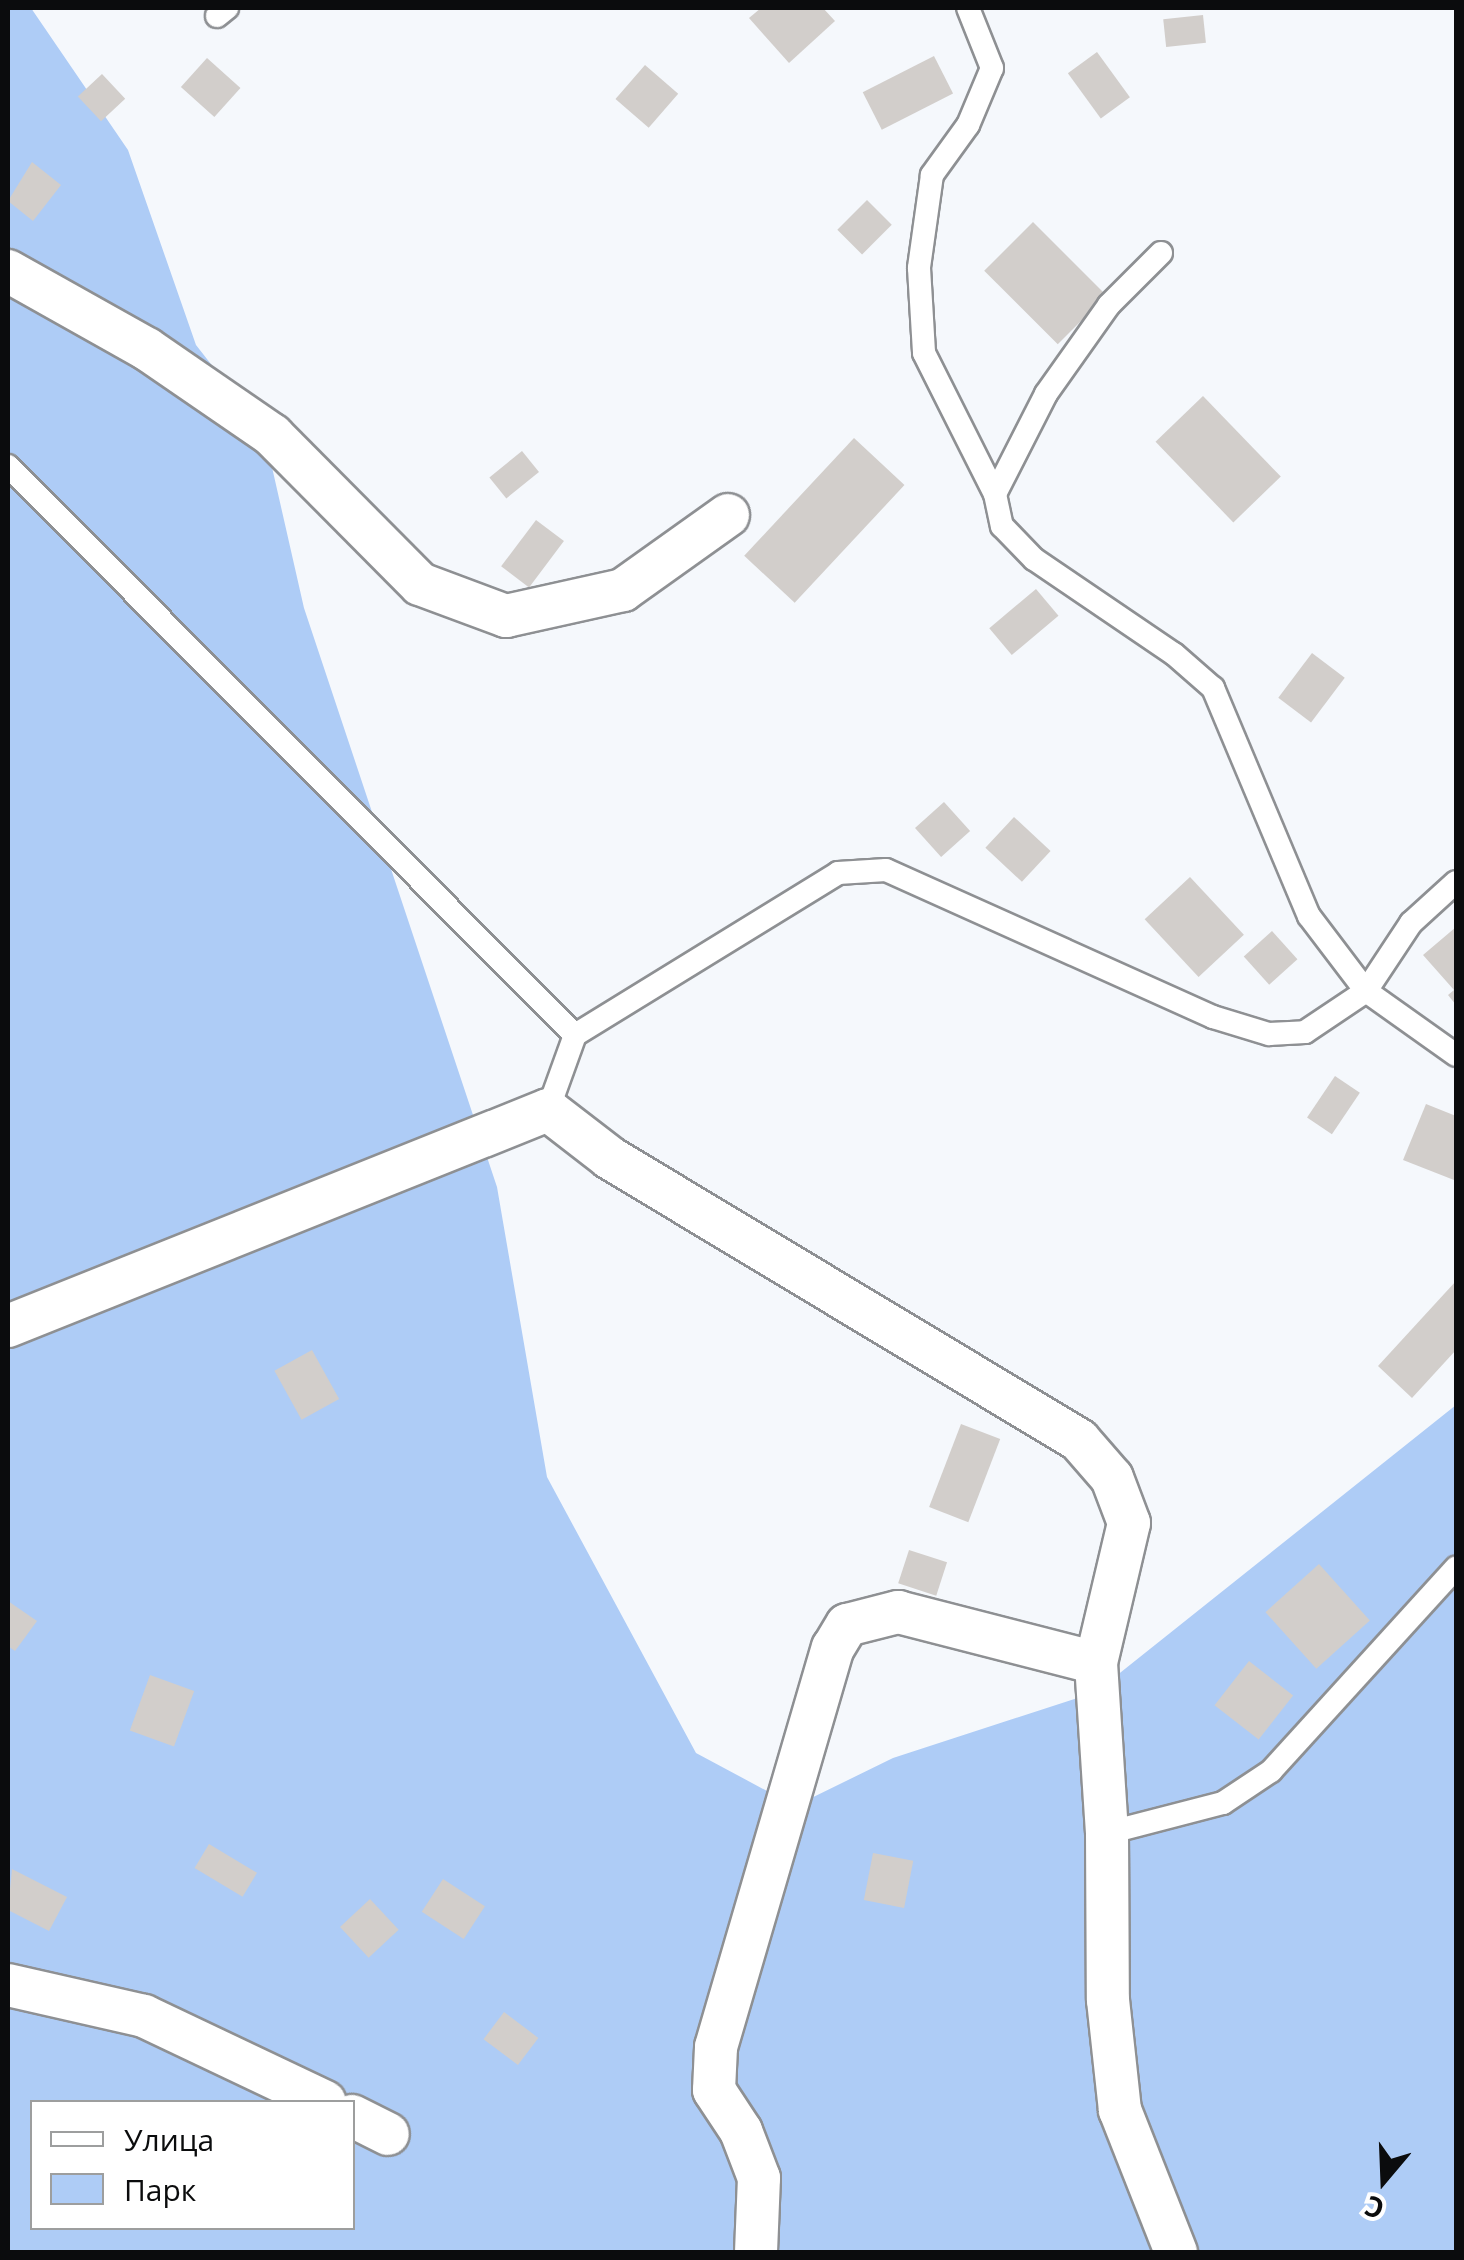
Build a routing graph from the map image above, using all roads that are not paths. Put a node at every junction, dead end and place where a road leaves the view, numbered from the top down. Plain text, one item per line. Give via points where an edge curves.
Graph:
1 (968, 8) edge
2 (1161, 252) dead end
3 (8, 271) edge
4 (8, 466) edge
5 (995, 494) junction
6 (728, 515) dead end
7 (1456, 882) edge
8 (1366, 991) junction
9 (575, 1035) junction
10 (1456, 1055) edge
11 (548, 1110) junction
12 (8, 1326) edge
13 (1456, 1568) edge
14 (1096, 1663) junction
15 (1107, 1834) junction
16 (8, 1984) edge
17 (321, 2100) edge
18 (756, 2252) edge
19 (1176, 2252) edge

1 - 5 lane via 992,68 968,125 932,175 918,268 924,353
2 - 5 lane via 1109,305 1046,394
3 - 6 street via 147,348 272,435 420,584 506,616 623,590
4 - 9 lane
5 - 8 lane via 1002,526 1034,559 1213,688 1309,916
7 - 8 lane via 1411,923
8 - 9 lane via 1305,1032 1270,1034 1212,1017 886,870 838,873
8 - 10 lane
9 - 11 lane
11 - 12 street
11 - 14 street via 610,1158 1079,1440 1112,1478 1129,1523
13 - 15 lane via 1272,1772 1223,1802
14 - 15 street
14 - 18 street via 898,1612 847,1625 833,1648 716,2047 714,2090 741,2131 758,2178
15 - 19 street via 1108,2000 1120,2110
16 - 17 street via 144,2016

